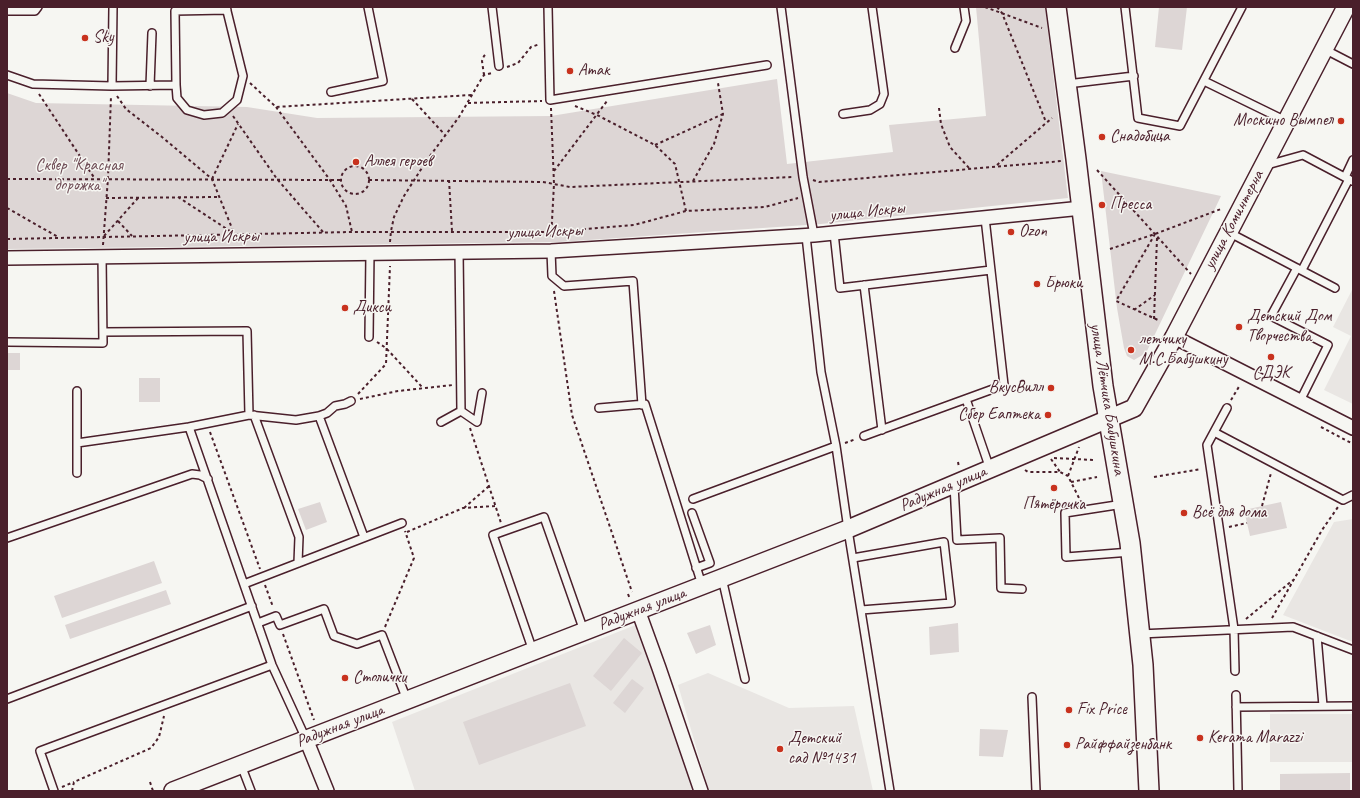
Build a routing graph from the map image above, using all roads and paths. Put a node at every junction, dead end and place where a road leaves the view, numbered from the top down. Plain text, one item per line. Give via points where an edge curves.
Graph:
1 (38, 7) edge
2 (113, 7) edge
3 (368, 7) edge
4 (492, 7) edge
5 (548, 7) edge
6 (781, 7) edge
7 (872, 7) edge
8 (964, 7) edge
9 (985, 7) edge
10 (997, 7) edge
11 (1056, 7) edge
12 (1125, 7) edge
13 (1242, 7) edge
14 (1346, 7) edge
15 (227, 9) edge
16 (7, 11) edge
17 (1002, 13) junction
18 (1042, 28) dead end
19 (152, 33) dead end
20 (496, 41) junction
21 (548, 41) junction
22 (955, 48) dead end
23 (1324, 49) junction
24 (1353, 64) edge
25 (767, 65) dead end
26 (499, 69) junction
27 (716, 74) junction
28 (7, 75) edge
29 (484, 75) junction
30 (243, 76) junction
31 (1134, 76) junction
32 (1204, 81) junction
33 (33, 84) junction
34 (1066, 84) junction
35 (112, 86) junction
36 (150, 86) junction
37 (176, 86) junction
38 (616, 90) junction
39 (331, 92) dead end
40 (471, 95) junction
41 (412, 99) junction
42 (560, 99) junction
43 (550, 100) junction
44 (468, 103) junction
45 (276, 107) junction
46 (227, 108) junction
47 (939, 108) dead end
48 (723, 114) junction
49 (843, 114) dead end
50 (597, 115) junction
51 (1052, 118) dead end
52 (1286, 121) junction
53 (1046, 122) junction
54 (238, 124) junction
55 (446, 136) junction
56 (655, 145) junction
57 (1076, 160) junction
58 (1353, 160) edge
59 (996, 166) junction
60 (1262, 166) junction
61 (969, 168) junction
62 (1097, 170) dead end
63 (553, 172) junction
64 (803, 177) junction
65 (108, 178) junction
66 (7, 179) edge
67 (95, 179) junction
68 (212, 179) junction
69 (277, 179) junction
70 (1349, 179) edge
71 (330, 180) junction
72 (341, 180) junction
73 (369, 180) junction
74 (414, 180) junction
75 (449, 180) junction
76 (680, 182) junction
77 (693, 182) junction
78 (554, 184) junction
79 (806, 195) junction
80 (178, 197) junction
81 (219, 197) junction
82 (106, 198) junction
83 (138, 198) junction
84 (7, 208) edge
85 (1082, 208) junction
86 (1221, 209) dead end
87 (686, 211) junction
88 (985, 218) junction
89 (118, 221) junction
90 (391, 231) junction
91 (452, 231) junction
92 (323, 232) junction
93 (352, 232) junction
94 (552, 232) junction
95 (1228, 232) junction
96 (834, 233) junction
97 (234, 234) junction
98 (1155, 234) junction
99 (810, 235) junction
100 (132, 236) junction
101 (104, 237) junction
102 (1157, 237) junction
103 (59, 238) junction
104 (7, 239) edge
105 (1110, 249) dead end
106 (459, 251) junction
107 (551, 251) junction
108 (370, 252) junction
109 (390, 252) junction
110 (102, 256) junction
111 (7, 258) edge
112 (1299, 269) junction
113 (991, 270) junction
114 (1191, 274) dead end
115 (552, 276) junction
116 (864, 286) junction
117 (1335, 288) dead end
118 (1155, 295) junction
119 (1134, 310) junction
120 (1154, 319) junction
121 (1158, 320) dead end
122 (103, 332) junction
123 (369, 337) joint
124 (1174, 337) junction
125 (7, 342) edge
126 (386, 348) junction
127 (460, 384) junction
128 (1240, 384) dead end
129 (423, 388) junction
130 (77, 391) dead end
131 (482, 393) dead end
132 (966, 399) junction
133 (351, 400) junction
134 (1300, 401) junction
135 (642, 405) junction
136 (599, 408) dead end
137 (1227, 408) joint
138 (461, 411) junction
139 (252, 415) junction
140 (319, 416) junction
141 (1108, 420) junction
142 (441, 422) dead end
143 (207, 424) junction
144 (189, 427) junction
145 (1353, 428) edge
146 (882, 430) junction
147 (1214, 432) junction
148 (864, 436) joint
149 (77, 443) junction
150 (836, 446) junction
151 (1080, 446) dead end
152 (1046, 457) dead end
153 (1050, 458) junction
154 (1074, 459) junction
155 (1094, 460) dead end
156 (1273, 463) junction
157 (1210, 467) junction
158 (990, 469) junction
159 (1023, 469) dead end
160 (1060, 472) junction
161 (77, 473) dead end
162 (1068, 476) junction
163 (1097, 477) dead end
164 (1154, 477) dead end
165 (208, 480) junction
166 (1071, 482) junction
167 (954, 485) junction
168 (489, 486) junction
169 (1353, 495) edge
170 (1079, 498) dead end
171 (693, 499) dead end
172 (1343, 500) junction
173 (1123, 504) junction
174 (496, 506) junction
175 (1262, 506) dead end
176 (463, 508) junction
177 (692, 512) dead end
178 (402, 523) joint
179 (1247, 523) dead end
180 (848, 529) junction
181 (1219, 530) junction
182 (504, 532) junction
183 (406, 533) junction
184 (364, 537) junction
185 (7, 538) edge
186 (1131, 552) junction
187 (853, 558) junction
188 (298, 563) junction
189 (696, 568) junction
190 (262, 577) junction
191 (722, 578) junction
192 (1295, 578) junction
193 (244, 584) junction
194 (702, 586) junction
195 (1022, 589) dead end
196 (632, 592) dead end
197 (252, 606) junction
198 (638, 610) junction
199 (861, 610) junction
200 (276, 616) junction
201 (258, 623) junction
202 (280, 626) junction
203 (1266, 628) junction
204 (1234, 629) junction
205 (584, 631) junction
206 (1140, 634) junction
207 (382, 635) junction
208 (1317, 636) junction
209 (1353, 650) edge
210 (533, 651) junction
211 (272, 664) junction
212 (1235, 671) dead end
213 (745, 679) dead end
214 (1236, 695) dead end
215 (7, 697) edge
216 (1032, 697) dead end
217 (407, 700) junction
218 (164, 705) junction
219 (1323, 706) junction
220 (1353, 706) edge
221 (1236, 707) junction
222 (312, 737) junction
223 (240, 765) junction
224 (150, 782) dead end
225 (54, 791) edge
226 (72, 791) edge
227 (153, 791) edge
228 (173, 791) edge
229 (251, 791) edge
230 (327, 791) edge
231 (701, 791) edge
232 (890, 791) edge
233 (1036, 791) edge
234 (1149, 791) edge
235 (1238, 791) edge

1 - 16 lane via 35,11
2 - 35 lane
3 - 39 lane via 383,81
4 - 20 lane
5 - 21 lane
6 - 64 lane
7 - 49 lane via 884,94 880,104 870,110
8 - 22 lane via 966,21
9 - 17 path
10 - 17 path
11 - 34 main road, улица Лётчика Бабушкина
12 - 31 lane
13 - 32 lane
14 - 23 street, улица Коминтерна
15 - 30 lane
15 - 37 lane via 175,11
17 - 18 path
17 - 53 path
19 - 36 lane
20 - 26 lane
20 - 29 path via 482,61
21 - 26 path via 531,47 518,63
21 - 43 lane
23 - 24 lane
23 - 52 street, улица Коминтерна
25 - 27 lane
26 - 29 path
27 - 38 lane
27 - 48 path
28 - 33 lane
29 - 40 path
30 - 45 path
30 - 46 lane via 237,100
31 - 32 lane via 1138,118 1180,126
31 - 34 lane
32 - 52 lane
33 - 35 lane
33 - 67 path
34 - 57 main road, улица Лётчика Бабушкина
35 - 36 lane
35 - 65 path
35 - 68 path via 126,109
36 - 37 lane
37 - 46 lane via 177,98 187,110 204,115 222,113
38 - 42 lane
38 - 50 path
40 - 41 path
40 - 44 path
41 - 45 path
41 - 55 path
42 - 43 lane
42 - 50 path
43 - 44 path
43 - 63 path
44 - 55 path
45 - 71 path
46 - 54 path
47 - 61 path via 941,124 950,147
48 - 56 path
48 - 77 path via 714,144
50 - 56 path
50 - 63 path
51 - 53 path
52 - 60 street, улица Коминтерна
53 - 59 path
54 - 68 path
54 - 69 path
55 - 74 path
56 - 76 path via 675,164
57 - 59 path
57 - 85 main road, улица Лётчика Бабушкина
58 - 70 lane
59 - 61 path
60 - 70 lane via 1303,155
60 - 95 street, улица Коминтерна
61 - 64 path via 819,182
62 - 98 path
63 - 78 path
64 - 77 path
64 - 79 lane
65 - 67 path
65 - 68 path
65 - 82 path
66 - 67 path
68 - 69 path
68 - 81 path
69 - 71 path
69 - 92 path
70 - 112 lane
71 - 72 path
71 - 93 path via 346,206
72 - 73 path via 345,190 355,194 365,190
72 - 73 path via 345,170 355,166 365,170
73 - 74 path
74 - 75 path
74 - 90 path via 394,217
75 - 78 path
75 - 91 path
76 - 77 path
76 - 78 path via 570,187
76 - 87 path
78 - 94 path
79 - 87 path via 765,207
79 - 99 lane
80 - 81 path
80 - 83 path
80 - 97 path
81 - 97 path
82 - 83 path
82 - 101 path
83 - 89 path
84 - 103 path
85 - 88 street, улица Искры
85 - 141 main road, улица Лётчика Бабушкина
86 - 98 path
87 - 94 path via 634,225
88 - 96 street, улица Искры
88 - 113 lane
89 - 100 path
89 - 101 path
90 - 91 path
90 - 93 path
90 - 109 path
91 - 94 path
92 - 93 path
92 - 97 path
94 - 107 path
95 - 112 lane
95 - 124 street, улица Коминтерна
96 - 99 street, улица Искры
96 - 116 lane via 840,288
97 - 100 path
98 - 102 path
98 - 105 path
98 - 119 path via 1116,301
99 - 107 street, улица Искры
99 - 150 lane via 821,372
100 - 101 path
101 - 103 path
101 - 110 path
102 - 114 path
102 - 118 path
103 - 104 path
106 - 107 street, улица Искры
106 - 109 street, улица Искры
106 - 127 lane
107 - 115 lane
108 - 109 street, улица Искры
108 - 110 street, улица Искры
108 - 123 lane
109 - 126 path
110 - 111 street, улица Искры
110 - 122 lane
112 - 117 lane
112 - 134 lane via 1271,316 1328,346
113 - 116 lane
113 - 132 lane via 1004,385
115 - 135 lane via 564,286 633,281
115 - 196 path via 572,415
116 - 146 lane
118 - 119 path
118 - 120 path
119 - 120 path
120 - 121 path
122 - 125 lane via 104,343
122 - 139 lane via 247,331
123 - 126 path
124 - 134 street
124 - 141 street, улица Коминтерна via 1134,408
126 - 129 path
126 - 133 path via 386,364
127 - 129 path
127 - 138 lane
128 - 137 path
129 - 133 path
130 - 149 lane
131 - 138 lane via 477,422
132 - 146 lane
132 - 158 lane
133 - 140 lane
134 - 145 street
135 - 136 lane
135 - 189 lane via 645,404
137 - 147 lane
138 - 142 lane
138 - 168 path
139 - 140 lane via 296,420
139 - 143 lane
139 - 188 lane via 298,537
140 - 184 lane
141 - 158 street, Радужная улица
141 - 173 main road, улица Лётчика Бабушкина
143 - 144 lane
143 - 190 path
144 - 149 lane
144 - 165 lane
146 - 148 lane
147 - 156 lane
147 - 157 lane via 1207,445
148 - 150 path
149 - 161 lane
150 - 171 lane
150 - 180 lane
151 - 154 path
152 - 153 path
153 - 154 path
153 - 160 path
154 - 155 path
154 - 162 path
156 - 172 lane
156 - 175 path
157 - 164 path
157 - 181 lane
158 - 167 street, Радужная улица
159 - 160 path via 1028,472
160 - 162 path
162 - 166 path
163 - 166 path
165 - 185 lane via 192,474
165 - 193 lane
166 - 170 path
167 - 180 street, Радужная улица
167 - 195 lane via 957,540 1000,538 1001,588
168 - 174 path
168 - 176 path
169 - 172 lane
172 - 192 path via 1322,530
173 - 186 main road, улица Лётчика Бабушкина
173 - 186 lane via 1064,513 1066,557
174 - 176 path
174 - 182 path
176 - 183 path
177 - 189 lane via 710,563
178 - 183 path
178 - 184 lane
179 - 181 path
180 - 187 lane
180 - 191 street, Радужная улица
181 - 204 lane
182 - 205 lane via 544,517
182 - 210 lane via 493,536
183 - 207 path via 414,558
184 - 188 lane
186 - 206 main road, улица Лётчика Бабушкина
187 - 199 lane
187 - 199 lane via 944,542 951,603
188 - 190 lane
189 - 194 lane
190 - 193 lane
190 - 200 path
191 - 194 street, Радужная улица
191 - 213 lane
192 - 203 path
192 - 204 path
193 - 197 lane
194 - 198 street, Радужная улица
197 - 201 lane
197 - 215 lane
198 - 205 street, Радужная улица
198 - 231 street
199 - 232 lane
200 - 201 lane
200 - 202 lane
201 - 211 lane
202 - 207 lane via 324,609 334,636 357,644
202 - 222 path
203 - 204 lane
203 - 208 lane via 1293,627
204 - 206 lane
204 - 212 lane
205 - 210 street, Радужная улица
206 - 234 main road, улица Лётчика Бабушкина
207 - 217 lane
208 - 209 lane
208 - 219 lane
210 - 217 street, Радужная улица
211 - 218 lane
211 - 222 lane
214 - 221 lane
216 - 233 lane
217 - 222 street, Радужная улица
218 - 225 lane via 40,751
218 - 226 path via 159,737 151,748 74,782
219 - 220 lane
219 - 221 lane
221 - 235 lane
222 - 223 street, Радужная улица
222 - 230 street
223 - 228 street, Радужная улица
223 - 229 lane
224 - 227 path

